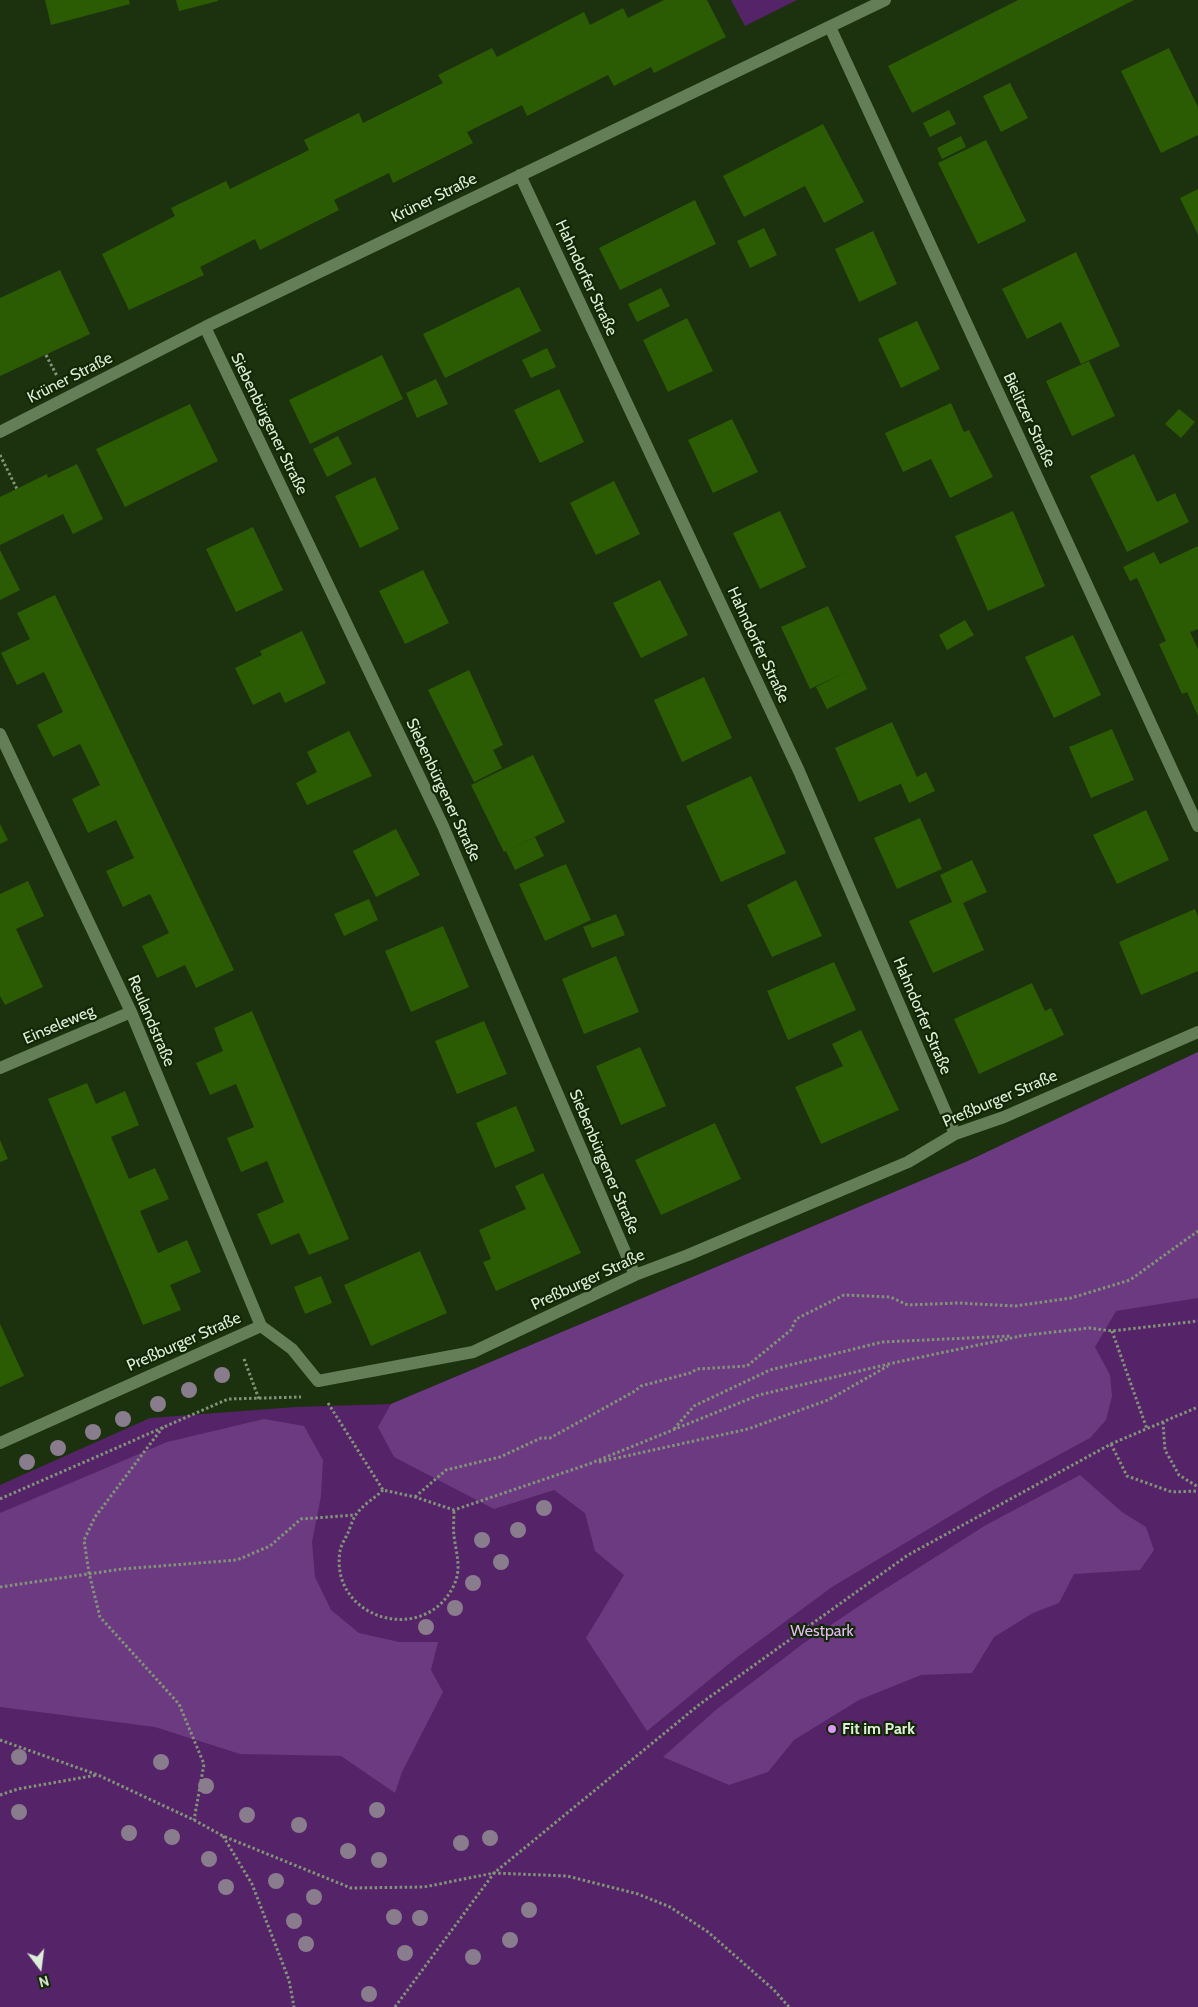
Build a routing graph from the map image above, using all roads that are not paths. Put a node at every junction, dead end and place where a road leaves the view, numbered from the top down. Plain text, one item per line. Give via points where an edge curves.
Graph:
1 (885, 0) edge
2 (830, 27) junction
3 (520, 175) junction
4 (205, 327) junction
5 (0, 432) edge
6 (0, 734) edge
7 (1198, 826) edge
8 (131, 1012) junction
9 (1198, 1032) edge
10 (0, 1068) edge
11 (955, 1134) junction
12 (635, 1274) junction
13 (261, 1326) junction
14 (0, 1442) edge

1 - 2 street, Krüner Straße
2 - 3 street, Krüner Straße
2 - 7 street, Bielitzer Straße
3 - 4 street, Krüner Straße
3 - 11 street, Hahndorfer Straße via 799,771
4 - 5 street, Krüner Straße
4 - 12 street, Siebenbürgener Straße via 443,826
6 - 8 street, Reulandstraße
8 - 10 street, Einseleweg
8 - 13 street, Reulandstraße
9 - 11 street, Preßburger Straße via 1004,1117
11 - 12 street, Preßburger Straße via 908,1162 688,1255
12 - 13 street, Preßburger Straße via 473,1352 318,1381 292,1349
13 - 14 street, Preßburger Straße

